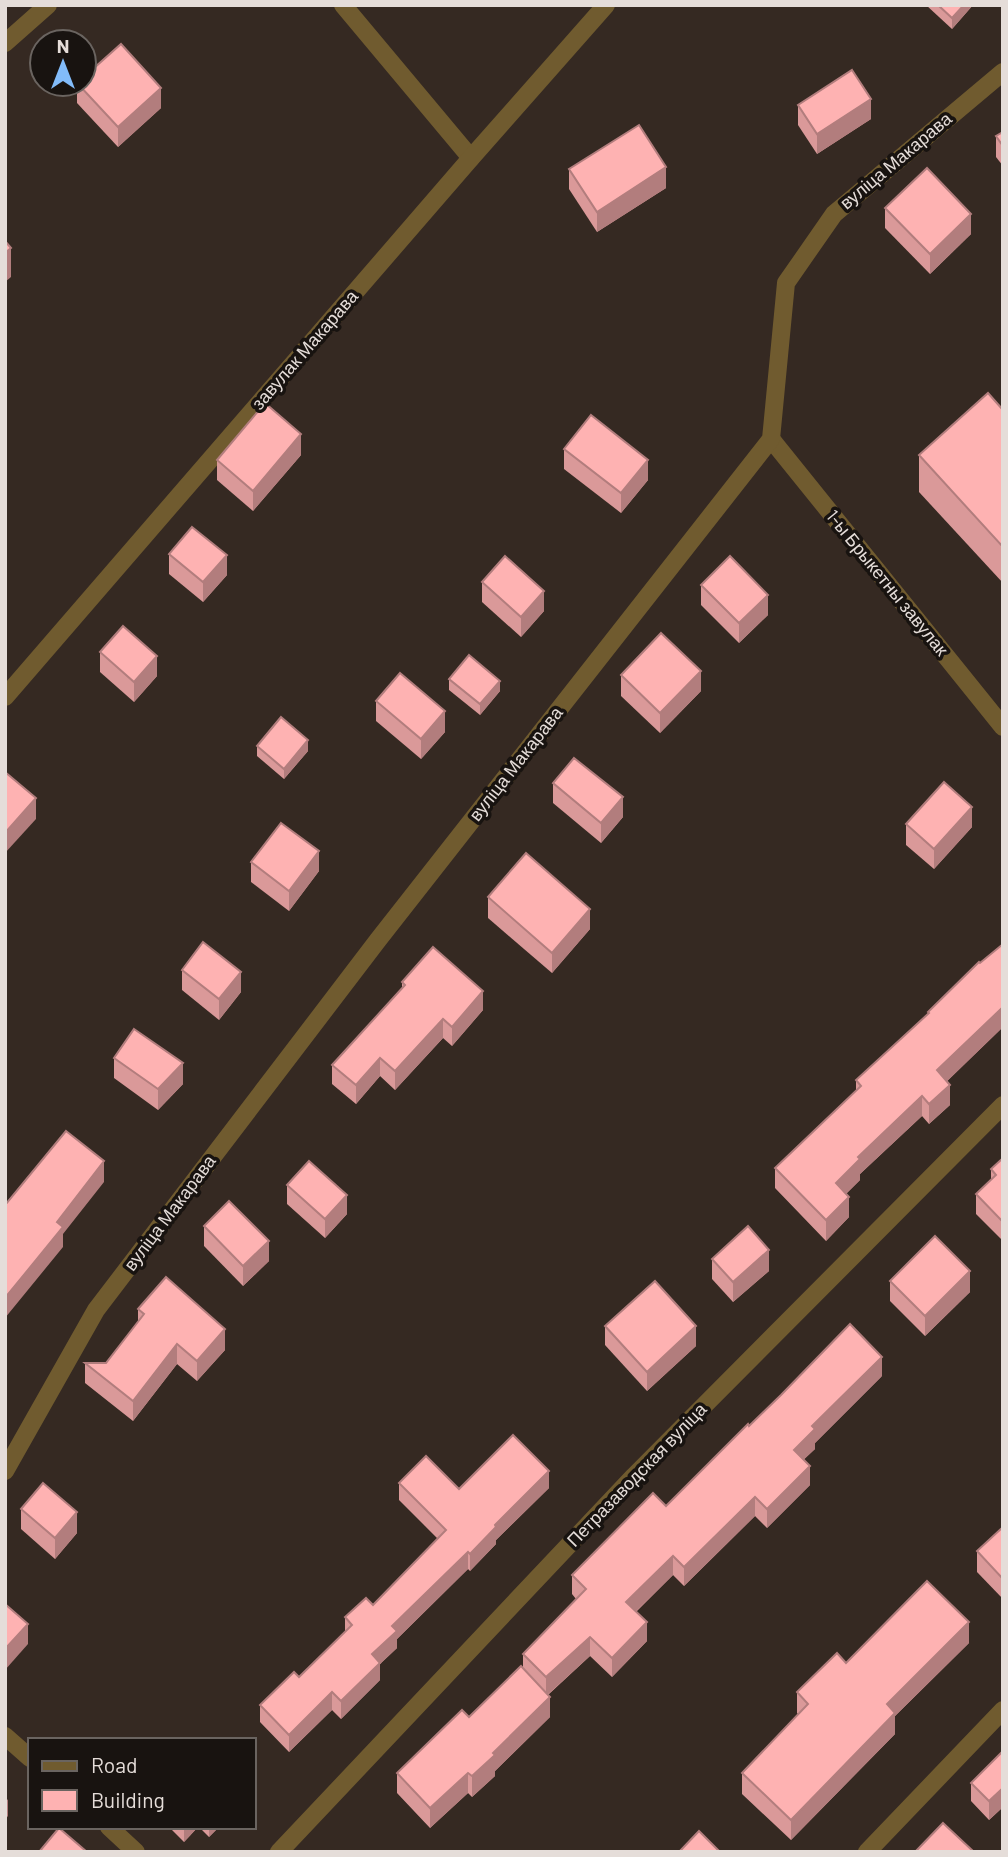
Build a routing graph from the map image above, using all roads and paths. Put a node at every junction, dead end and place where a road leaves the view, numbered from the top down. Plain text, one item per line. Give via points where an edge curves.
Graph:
1 (48, 5) edge
2 (343, 5) edge
3 (606, 5) edge
4 (5, 43) edge
5 (1003, 72) edge
6 (471, 158) junction
7 (771, 439) junction
8 (5, 697) edge
9 (1003, 727) edge
10 (1003, 1105) edge
11 (5, 1471) edge
12 (1003, 1710) edge
13 (5, 1736) edge
14 (28, 1756) edge
15 (111, 1829) edge
16 (136, 1852) edge
17 (279, 1852) edge
18 (867, 1852) edge

1 - 4 street
2 - 6 street
3 - 6 street, завулак Макарава
5 - 7 street, вуліца Макарава via 834,214 786,283
6 - 8 street, завулак Макарава
7 - 9 street, 1-ы Брыкетны завулак
7 - 11 street, вуліца Макарава via 96,1310
10 - 17 street, Петразаводская вуліца via 634,1476
12 - 18 street
13 - 14 street
15 - 16 street

